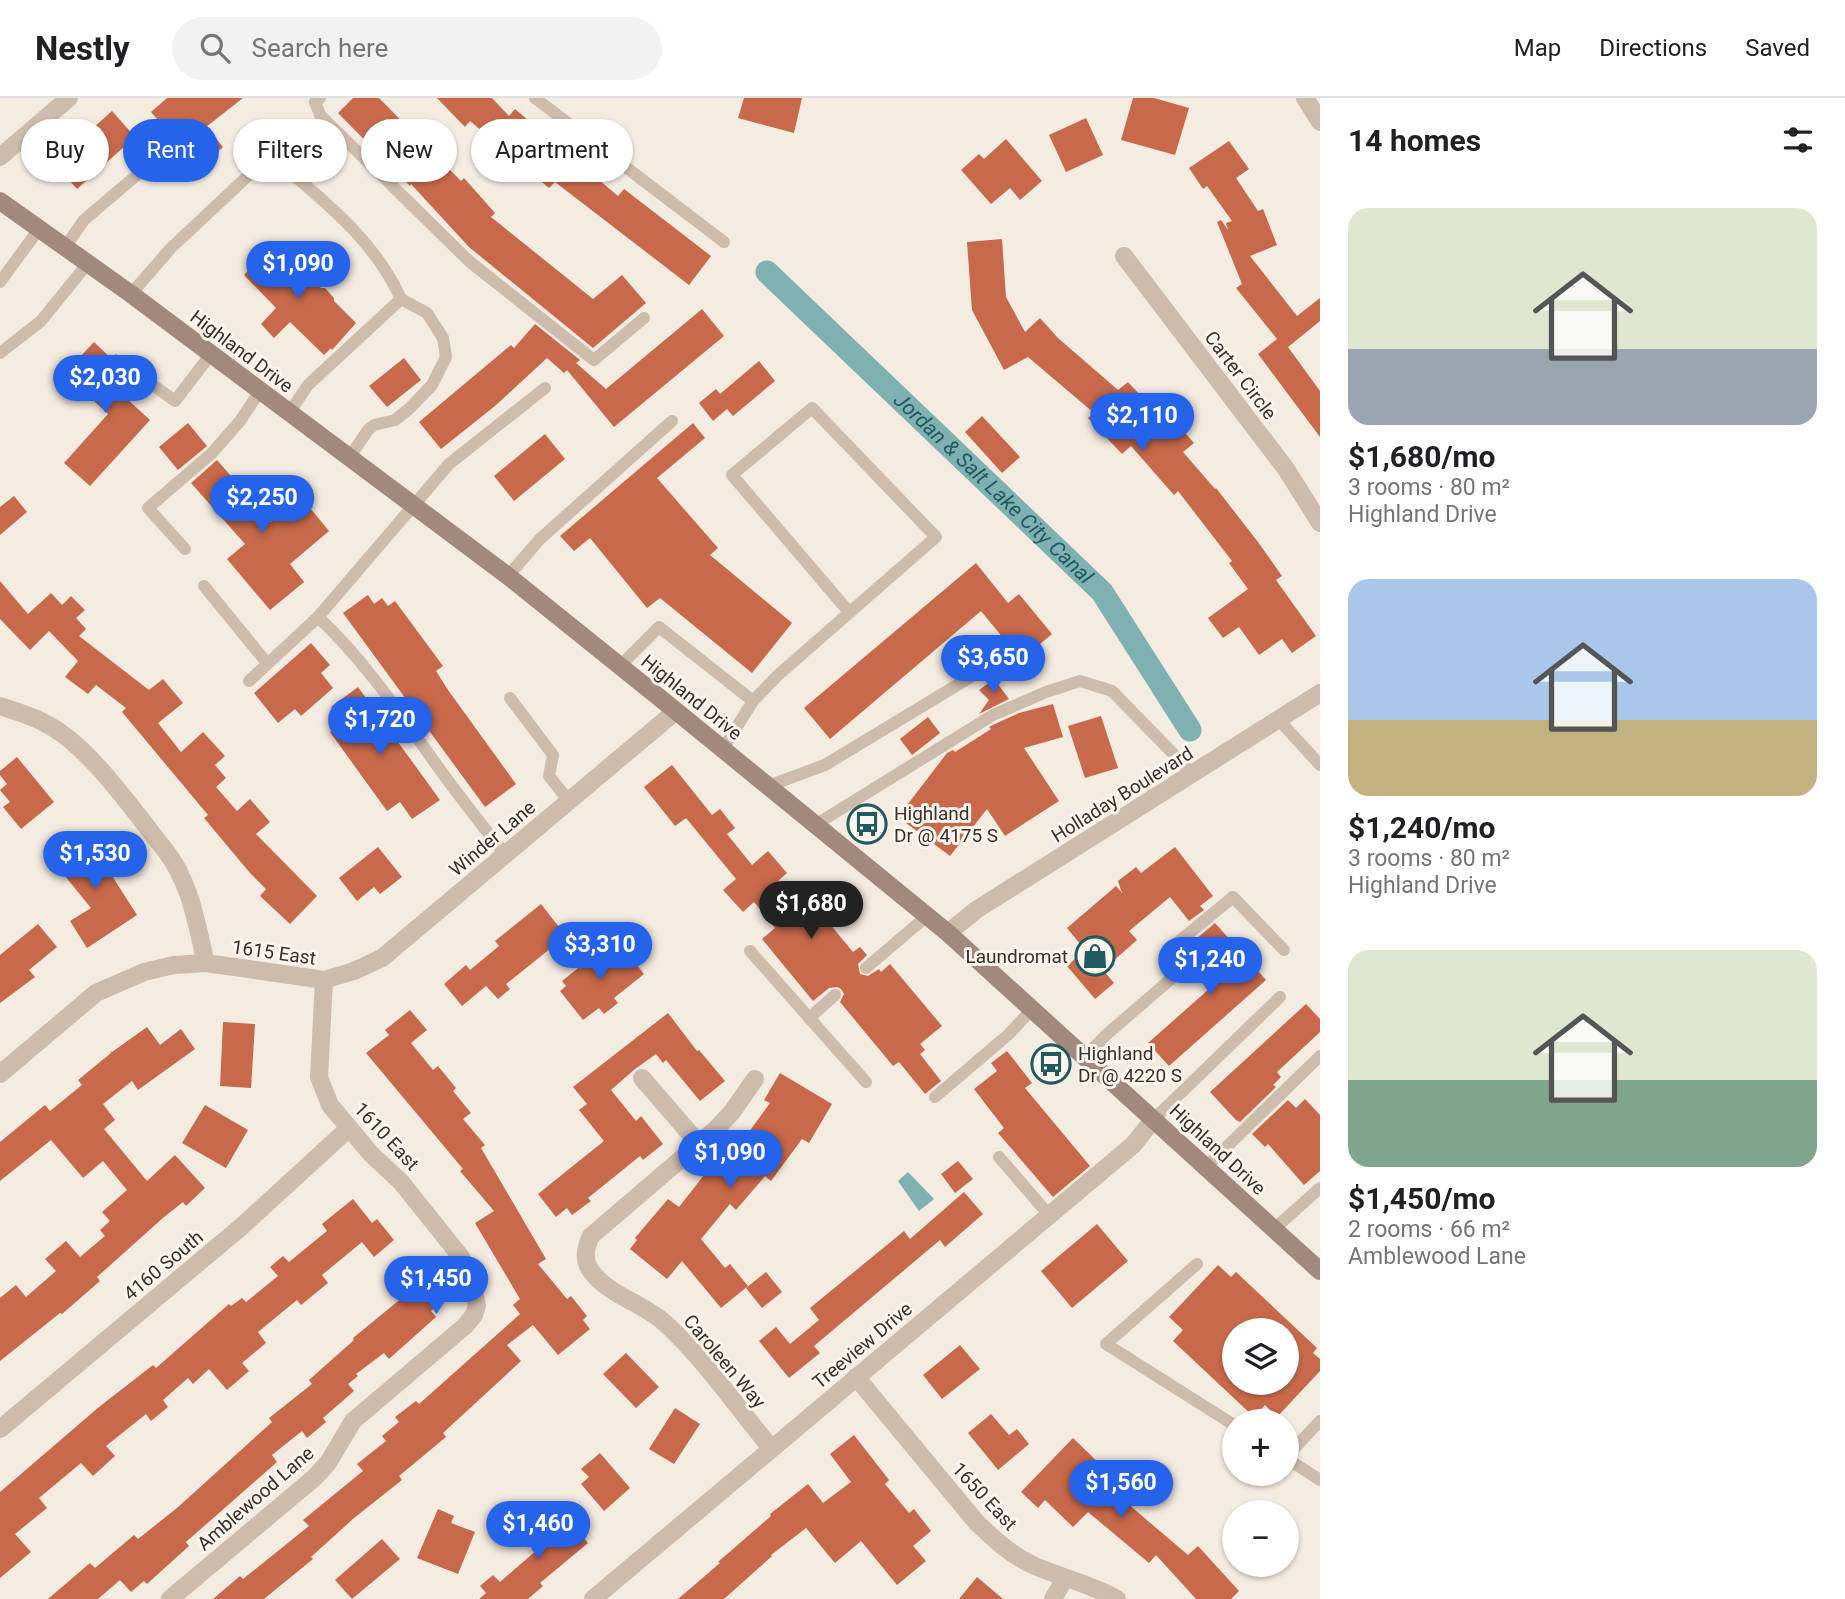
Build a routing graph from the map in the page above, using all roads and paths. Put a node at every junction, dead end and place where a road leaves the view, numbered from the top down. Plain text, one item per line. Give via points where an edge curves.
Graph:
1 (69, 98) edge
2 (320, 98) edge
3 (535, 98) edge
4 (1305, 98) edge
5 (1320, 122) edge
6 (0, 157) edge
7 (129, 182) edge
8 (0, 201) edge
9 (39, 229) junction
10 (724, 242) dead end
11 (65, 247) junction
12 (1124, 256) dead end
13 (88, 263) junction
14 (0, 282) edge
15 (131, 294) junction
16 (401, 299) junction
17 (644, 318) dead end
18 (0, 354) edge
19 (211, 354) junction
20 (142, 377) dead end
21 (545, 388) dead end
22 (260, 391) junction
23 (289, 413) junction
24 (672, 421) dead end
25 (349, 458) junction
26 (414, 506) junction
27 (1320, 523) edge
28 (185, 549) dead end
29 (508, 576) junction
30 (204, 586) dead end
31 (849, 612) junction
32 (318, 617) junction
33 (997, 661) dead end
34 (268, 663) junction
35 (620, 666) junction
36 (249, 681) dead end
37 (1320, 693) edge
38 (510, 698) dead end
39 (753, 701) junction
40 (0, 706) edge
41 (677, 711) junction
42 (1278, 719) junction
43 (723, 749) junction
44 (1320, 765) edge
45 (1193, 774) junction
46 (768, 786) junction
47 (569, 800) junction
48 (815, 825) junction
49 (505, 855) junction
50 (926, 916) junction
51 (948, 933) junction
52 (1284, 950) dead end
53 (750, 951) dead end
54 (206, 963) junction
55 (866, 968) dead end
56 (324, 980) junction
57 (835, 995) dead end
58 (1280, 998) dead end
59 (1032, 1009) junction
60 (808, 1017) junction
61 (1320, 1056) edge
62 (1085, 1057) junction
63 (0, 1074) edge
64 (642, 1078) dead end
65 (755, 1079) dead end
66 (866, 1082) dead end
67 (935, 1097) dead end
68 (1154, 1119) junction
69 (348, 1129) junction
70 (699, 1144) junction
71 (999, 1157) dead end
72 (1206, 1167) junction
73 (1320, 1188) edge
74 (1049, 1215) junction
75 (1274, 1229) junction
76 (1197, 1264) dead end
77 (1320, 1271) edge
78 (477, 1305) joint
79 (856, 1377) junction
80 (1222, 1417) edge
81 (1320, 1421) edge
82 (0, 1429) edge
83 (1299, 1443) edge
84 (771, 1448) junction
85 (1299, 1466) edge
86 (1320, 1480) edge
87 (1065, 1578) junction
88 (170, 1599) edge
89 (593, 1599) edge
90 (1053, 1599) edge
91 (1117, 1599) edge

1 - 6 street
2 - 17 lane via 315,102 320,115 470,262 594,360
3 - 10 lane
4 - 5 street
7 - 11 lane via 84,220
8 - 9 main road, Highland Drive
9 - 11 main road, Highland Drive
9 - 14 lane
11 - 13 main road, Highland Drive
12 - 27 street, Carter Circle via 1286,469
13 - 15 main road, Highland Drive
13 - 18 lane via 41,321
15 - 16 lane via 171,248 270,155 346,219 393,279
15 - 19 main road, Highland Drive
16 - 23 lane via 308,385
16 - 25 lane via 427,313 443,338 446,357 432,385 410,408 395,420 374,425
19 - 20 lane via 175,401
19 - 22 main road, Highland Drive
21 - 26 lane via 449,464
22 - 23 main road, Highland Drive
22 - 28 lane via 212,453 148,508
23 - 25 main road, Highland Drive
24 - 29 lane via 540,539
25 - 26 main road, Highland Drive
26 - 29 main road, Highland Drive
26 - 32 lane
29 - 35 main road, Highland Drive
30 - 34 lane
31 - 31 lane via 936,537 812,408 732,475
31 - 39 lane
32 - 34 lane
32 - 49 lane via 370,673
33 - 46 lane via 825,765
34 - 36 lane
35 - 39 lane via 659,627
35 - 41 main road, Highland Drive
37 - 42 street, Holladay Boulevard
38 - 47 lane via 553,755 549,776
39 - 43 lane
40 - 54 street, 1615 East via 55,729 77,746 117,791 177,866
41 - 43 main road, Highland Drive
41 - 47 street, Winder Lane
42 - 44 lane
42 - 45 street, Holladay Boulevard
43 - 46 main road, Highland Drive
45 - 48 lane via 1112,691 1080,681 993,715
45 - 51 street, Holladay Boulevard via 976,910
46 - 48 main road, Highland Drive
47 - 49 street, Winder Lane
48 - 50 main road, Highland Drive
49 - 56 street, Winder Lane via 382,958
50 - 51 main road, Highland Drive
50 - 55 lane
51 - 59 main road, Highland Drive
52 - 62 lane via 1233,897 1171,948 1179,972
53 - 60 lane
54 - 56 street, 1615 East
54 - 63 street via 144,972 96,993
56 - 69 street, 1610 East via 318,1077 330,1105
57 - 60 lane
58 - 68 lane
59 - 62 main road, Highland Drive
59 - 67 lane
60 - 66 lane
61 - 72 lane
62 - 68 main road, Highland Drive
64 - 70 street
65 - 70 street via 733,1112
68 - 72 main road, Highland Drive
68 - 74 street, Treeview Drive via 1133,1144
69 - 78 street, 1610 East via 401,1182 449,1240 469,1274
69 - 82 street, 4160 South via 242,1227
70 - 84 street, Caroleen Way via 591,1236 587,1264 610,1288 665,1322
71 - 74 lane
72 - 75 main road, Highland Drive
73 - 75 lane
74 - 79 street, Treeview Drive
75 - 77 main road, Highland Drive
76 - 80 lane via 1106,1344
78 - 88 street, Amblewood Lane via 465,1326 353,1421 314,1478
79 - 84 street, Treeview Drive
79 - 87 street, 1650 East via 984,1530 1014,1555
81 - 83 lane
84 - 89 street, Treeview Drive
85 - 86 lane
87 - 90 street
87 - 91 street, 1650 East

